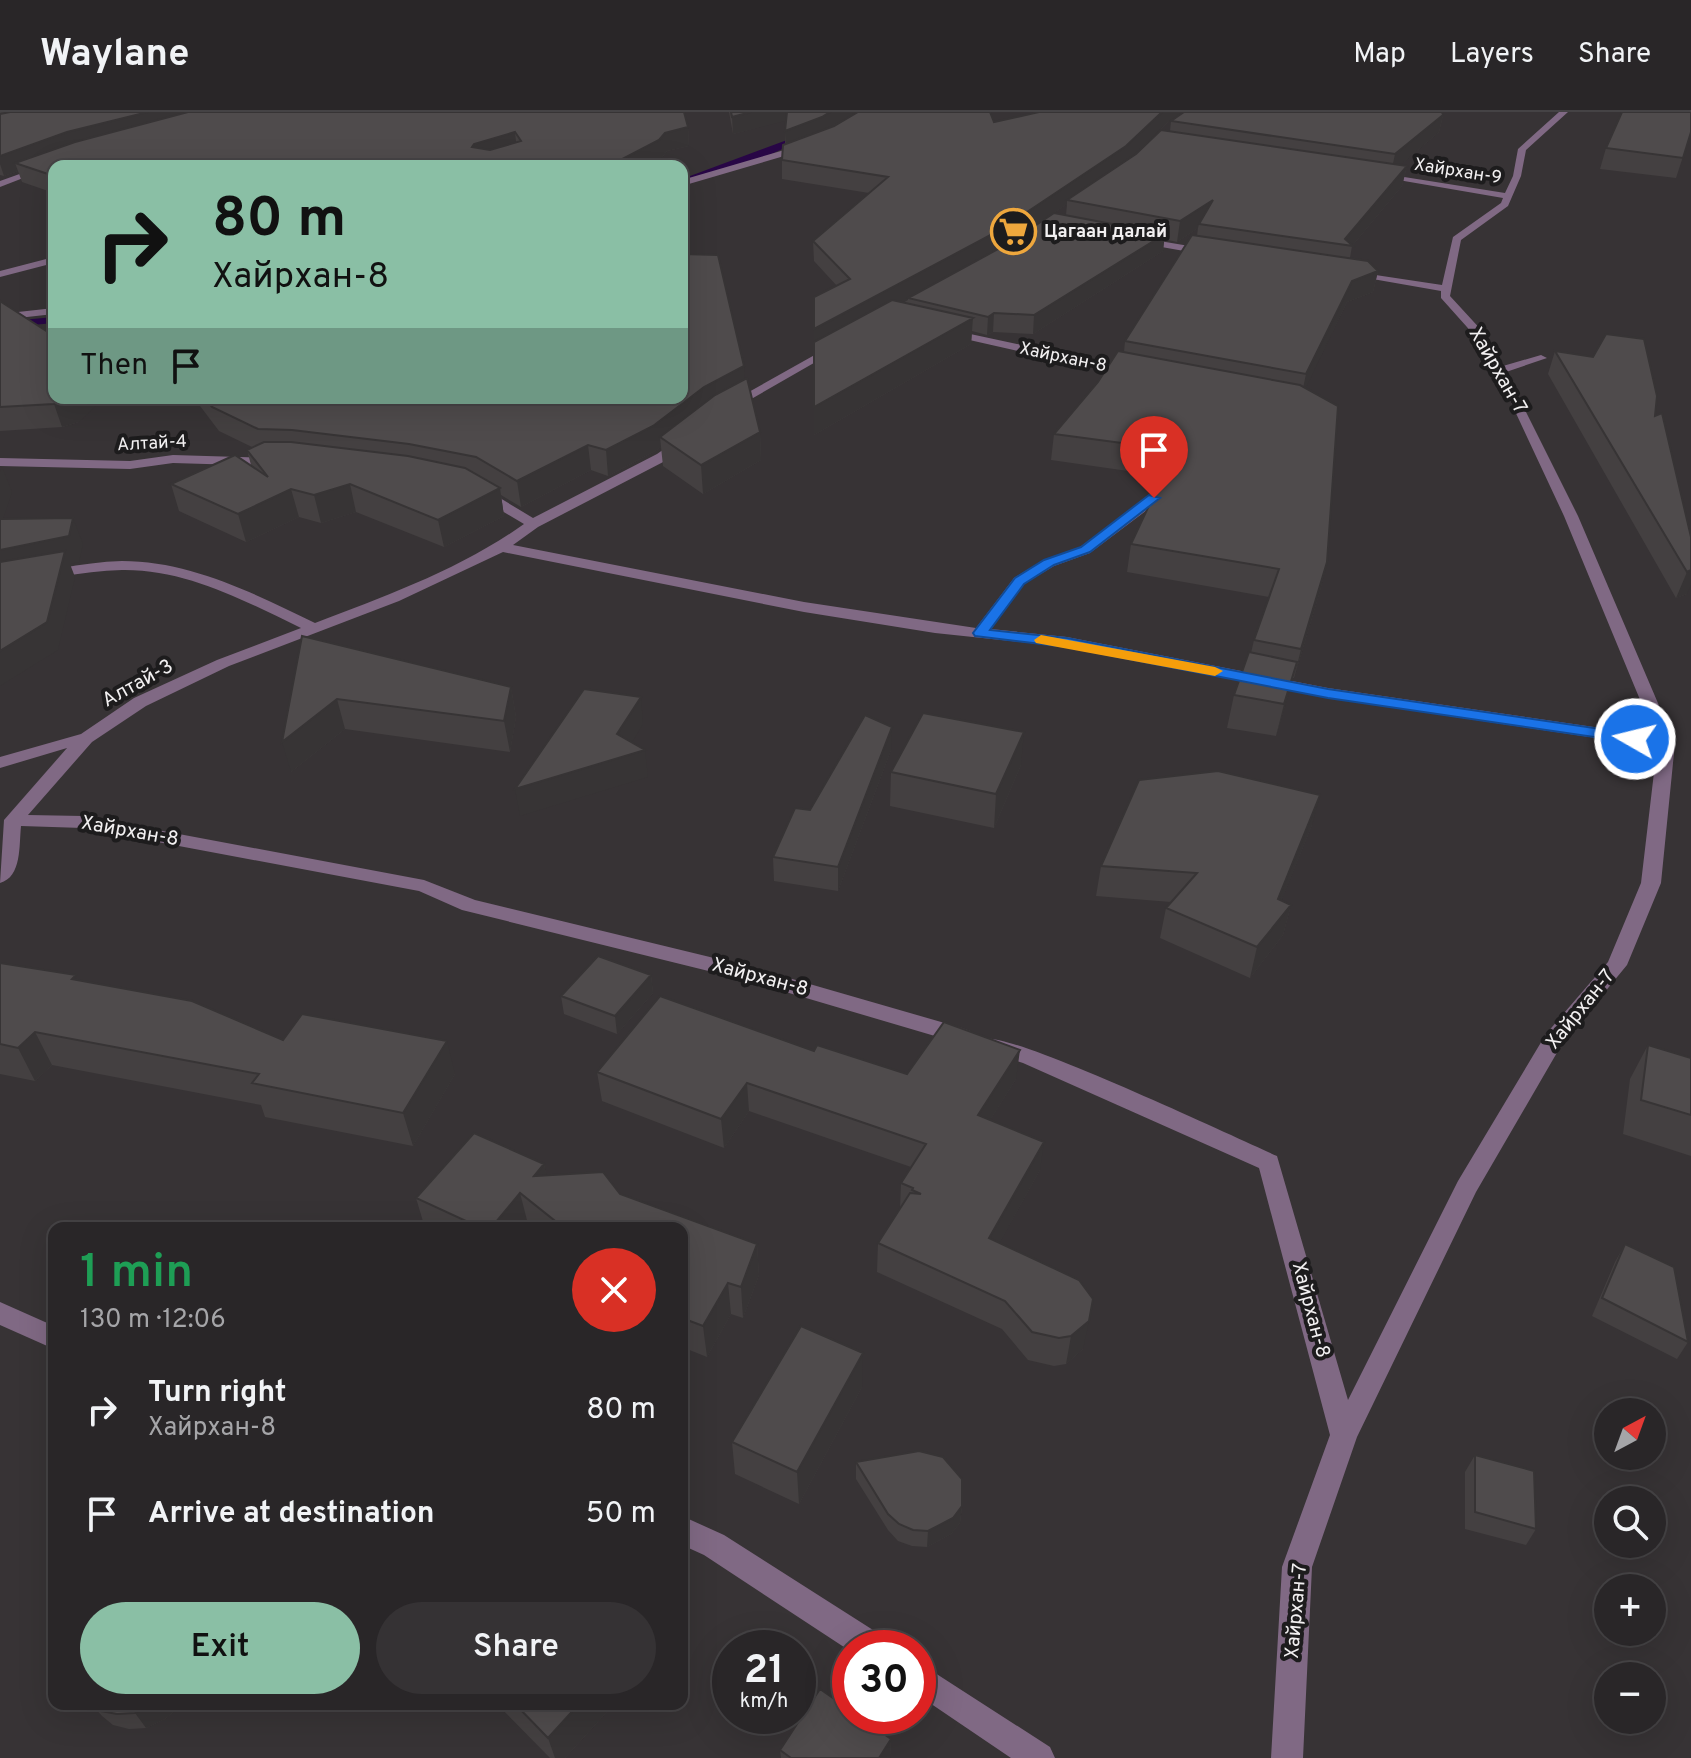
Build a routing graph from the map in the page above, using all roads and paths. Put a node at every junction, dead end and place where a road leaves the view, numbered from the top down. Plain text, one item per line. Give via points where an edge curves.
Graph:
1 (1564, 112) edge
2 (818, 141) edge
3 (48, 166) edge
4 (1363, 173) edge
5 (688, 181) edge
6 (0, 184) edge
7 (1510, 196) junction
8 (1127, 238) edge
9 (1218, 254) edge
10 (48, 262) edge
11 (1340, 273) edge
12 (0, 274) edge
13 (1447, 289) junction
14 (48, 312) edge
15 (0, 317) edge
16 (933, 329) edge
17 (849, 339) edge
18 (1541, 358) dead end
19 (1500, 370) junction
20 (1145, 375) edge
21 (711, 417) edge
22 (699, 427) edge
23 (0, 462) edge
24 (285, 462) edge
25 (460, 486) edge
26 (1154, 498) edge
27 (533, 524) junction
28 (501, 547) junction
29 (0, 584) edge
30 (314, 628) junction
31 (980, 633) junction
32 (86, 738) junction
33 (1666, 743) junction
34 (0, 763) edge
35 (13, 820) junction
36 (0, 877) edge
37 (0, 1313) edge
38 (48, 1335) edge
39 (1344, 1435) junction
40 (688, 1533) edge
41 (845, 1630) edge
42 (936, 1689) edge
43 (1039, 1758) edge
44 (1287, 1758) edge

1 - 7 street, Хайрхан-9 via 1522,149
2 - 5 street
3 - 6 street
4 - 7 street, Хайрхан-9
7 - 13 street via 1456,239
8 - 9 street
10 - 12 street
11 - 13 street
13 - 19 street, Хайрхан-7 via 1445,296 1480,335
14 - 15 street
16 - 20 street, Хайрхан-8
17 - 21 street
18 - 19 street
19 - 33 street, Хайрхан-7 via 1571,516
22 - 27 street via 662,457
23 - 24 street, Алтай-4
25 - 27 street via 475,489
26 - 31 street via 1085,550 1019,581
27 - 28 street, Алтай-3
28 - 30 street, Алтай-3 via 394,598
28 - 31 street via 804,607
29 - 30 street via 131,565 181,572
30 - 32 street, Алтай-3 via 154,695
31 - 33 street via 1067,642 1328,693
32 - 34 street
32 - 35 street, Алтай-3
33 - 39 street, Хайрхан-7 via 1651,883 1617,965 1554,1039 1466,1188
35 - 36 street via 6,871
35 - 39 street, Хайрхан-8 via 83,822 424,886 469,905 747,973 1031,1057 1269,1162
37 - 38 street
39 - 44 street, Хайрхан-7 via 1297,1567
40 - 41 street
42 - 43 street

